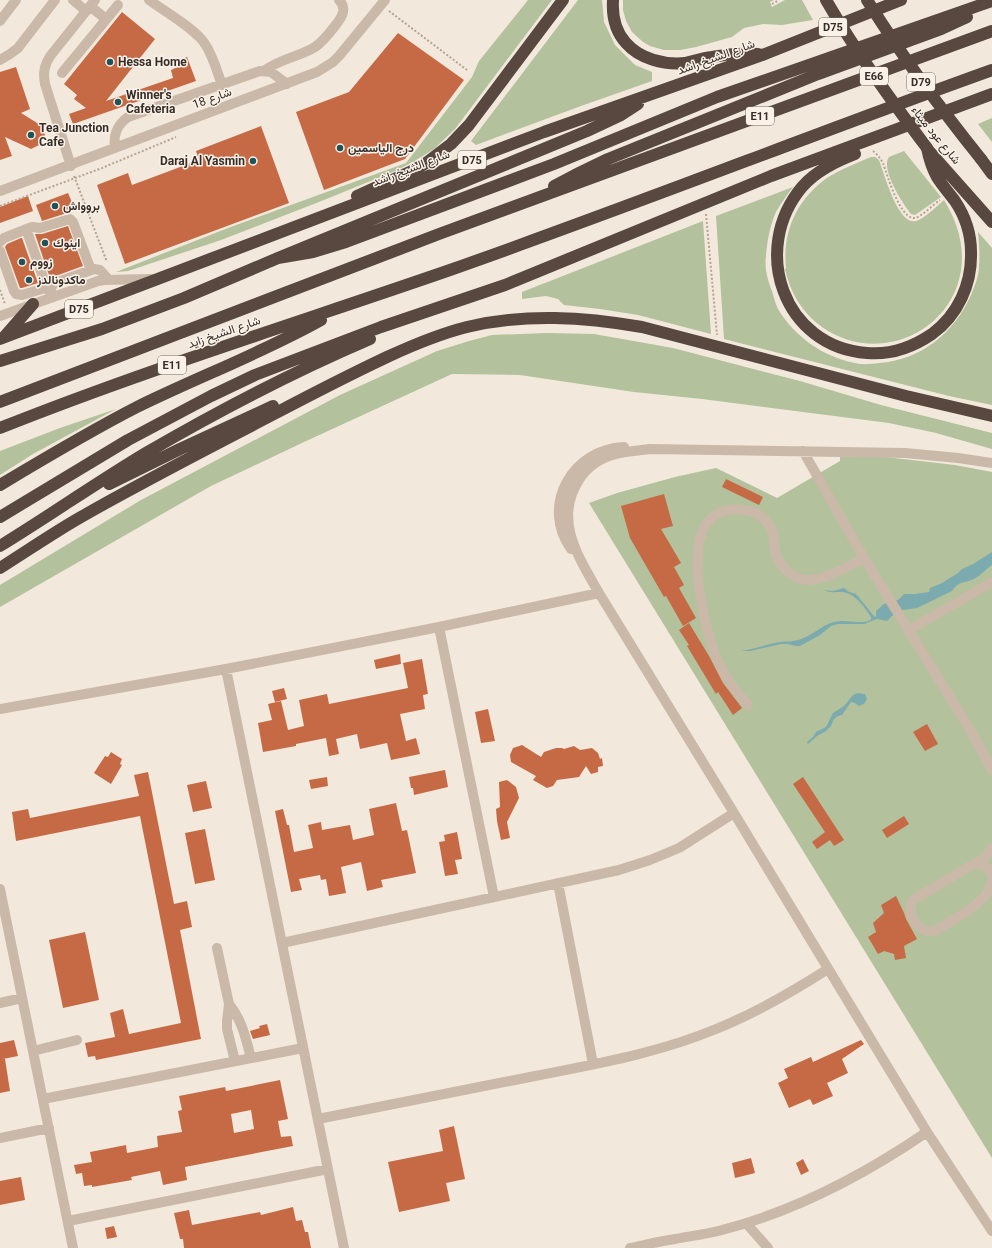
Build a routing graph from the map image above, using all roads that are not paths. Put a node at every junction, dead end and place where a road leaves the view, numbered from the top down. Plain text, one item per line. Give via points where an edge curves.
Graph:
1 (16, 0) edge
2 (55, 0) edge
3 (73, 0) edge
4 (149, 0) edge
5 (338, 0) edge
6 (384, 0) edge
7 (563, 0) edge
8 (613, 0) edge
9 (826, 0) edge
10 (867, 0) edge
11 (901, 0) edge
12 (992, 2) edge
13 (118, 5) dead end
14 (90, 6) edge
15 (106, 19) junction
16 (0, 21) edge
17 (992, 31) edge
18 (765, 54) junction
19 (0, 60) edge
20 (992, 70) edge
21 (264, 71) junction
22 (62, 73) dead end
23 (222, 84) junction
24 (287, 84) junction
25 (652, 94) junction
26 (992, 94) edge
27 (906, 127) junction
28 (115, 148) junction
29 (927, 148) junction
30 (71, 166) junction
31 (992, 174) edge
32 (0, 191) edge
33 (528, 202) junction
34 (992, 222) edge
35 (293, 228) junction
36 (22, 231) junction
37 (0, 242) edge
38 (0, 250) edge
39 (278, 258) junction
40 (90, 270) junction
41 (158, 279) junction
42 (112, 280) junction
43 (50, 287) junction
44 (476, 296) junction
45 (48, 299) junction
46 (33, 304) junction
47 (344, 306) junction
48 (4, 314) edge
49 (2, 338) edge
50 (21, 354) junction
51 (0, 361) edge
52 (0, 367) edge
53 (348, 375) junction
54 (0, 402) edge
55 (992, 416) edge
56 (0, 428) edge
57 (803, 451) junction
58 (992, 463) edge
59 (0, 485) edge
60 (56, 511) junction
61 (0, 517) edge
62 (0, 546) edge
63 (864, 558) junction
64 (0, 568) edge
65 (992, 582) edge
66 (599, 594) junction
67 (439, 627) junction
68 (909, 630) junction
69 (226, 668) junction
70 (748, 705) dead end
71 (0, 709) edge
72 (992, 770) edge
73 (734, 813) junction
74 (992, 848) edge
75 (977, 863) junction
76 (992, 875) edge
77 (992, 882) edge
78 (558, 883) junction
79 (0, 889) edge
80 (494, 898) junction
81 (282, 943) junction
82 (217, 948) dead end
83 (828, 969) junction
84 (22, 998) junction
85 (0, 1003) edge
86 (229, 1004) junction
87 (77, 1040) dead end
88 (304, 1048) junction
89 (33, 1051) junction
90 (251, 1058) junction
91 (234, 1061) junction
92 (593, 1064) junction
93 (43, 1099) junction
94 (318, 1119) junction
95 (48, 1128) junction
96 (927, 1132) junction
97 (0, 1138) edge
98 (328, 1170) junction
99 (68, 1221) junction
100 (746, 1223) junction
101 (992, 1231) edge
102 (675, 1243) edge
103 (73, 1248) edge
104 (344, 1248) edge
105 (630, 1248) edge
106 (768, 1248) edge

1 - 16 street
2 - 19 street via 18,48
3 - 14 street
4 - 23 street via 202,39
5 - 21 street via 343,7 343,15 320,43
6 - 24 street, شارع 18 via 339,56 317,72
7 - 35 highway via 474,120 451,144 412,171
8 - 18 highway via 614,21 620,35 635,52 649,58 685,63 730,54
9 - 29 highway, شارع عود ميثاء / E66, bridge via 866,65
10 - 31 highway, شارع عود ميثاء / D79, bridge via 927,90
11 - 18 highway, شارع الشيخ راشد / D75
12 - 33 highway via 941,29 818,74 597,164
12 - 39 highway via 716,97 554,164 346,242 313,252
13 - 15 street
14 - 15 street
14 - 30 street via 51,55 43,76
15 - 22 street
17 - 33 highway, E11
18 - 25 highway, شارع الشيخ راشد / D75
20 - 47 highway, E11 via 587,220
21 - 23 street
21 - 24 street via 271,72
23 - 28 street via 128,117 117,129
24 - 28 street, شارع 18
25 - 35 highway, شارع الشيخ راشد / D75 via 544,132
25 - 39 highway via 621,115 587,131
26 - 27 highway
27 - 29 highway via 889,139 821,170 803,186 789,205 782,221 777,261 784,294 802,322 829,343 850,351 873,354 906,348 935,331 958,306 970,274 970,240 965,220 956,202 937,178
27 - 44 highway via 771,176
28 - 30 street, شارع 18
29 - 34 highway, شارع عود ميثاء / E66
30 - 32 street, شارع 18
33 - 54 highway, شارع الشيخ زايد / E11
35 - 41 highway, شارع الشيخ راشد / D75
36 - 37 street
36 - 40 street via 70,219
36 - 43 street
38 - 43 street via 18,295
39 - 50 highway via 143,314
40 - 42 street via 98,269
40 - 43 street
41 - 42 street
41 - 49 highway, شارع الشيخ راشد / D75
42 - 45 street via 98,281
43 - 45 street
44 - 60 highway via 278,381 145,454
44 - 61 highway via 333,345 228,387 121,444
45 - 46 street
46 - 48 street
46 - 49 highway
47 - 56 highway, شارع الشيخ زايد / E11 via 135,378
47 - 59 highway via 305,329 116,418
50 - 51 highway
50 - 52 highway
53 - 55 highway via 446,332 516,319 565,318 642,328
53 - 60 highway via 326,382 180,449
53 - 64 highway via 60,529
57 - 58 street via 905,453
57 - 63 street
57 - 66 street via 649,450 630,446 601,451 587,458 575,469 560,497 560,528
60 - 62 highway
63 - 68 street
63 - 70 street via 819,578 808,580 788,572 780,564 773,532 759,514 748,510 726,510 707,522 698,544 698,576 706,628 719,664 736,692
65 - 68 street
66 - 67 street
66 - 73 street
67 - 69 street
67 - 80 street
68 - 72 street
69 - 71 street
69 - 81 street
73 - 78 street via 679,848 650,860 619,870
73 - 83 street
74 - 75 street
75 - 76 street via 988,868
75 - 77 street via 913,900 910,912 918,925 923,930 934,931 974,906
78 - 80 street
78 - 92 street
79 - 84 street
80 - 81 street
81 - 88 street
82 - 86 street
83 - 92 street via 754,1013 715,1030 675,1044
83 - 96 street
84 - 85 street
84 - 89 street
86 - 90 street via 242,1026
86 - 91 street via 227,1029
87 - 89 street
88 - 90 street
88 - 94 street
89 - 93 street
90 - 91 street
91 - 93 street
92 - 94 street
93 - 95 street
94 - 98 street
95 - 97 street
95 - 99 street
96 - 100 street via 878,1164 827,1191
96 - 101 street
98 - 99 street
98 - 104 street
99 - 103 street
100 - 102 street
100 - 106 street
102 - 105 street

